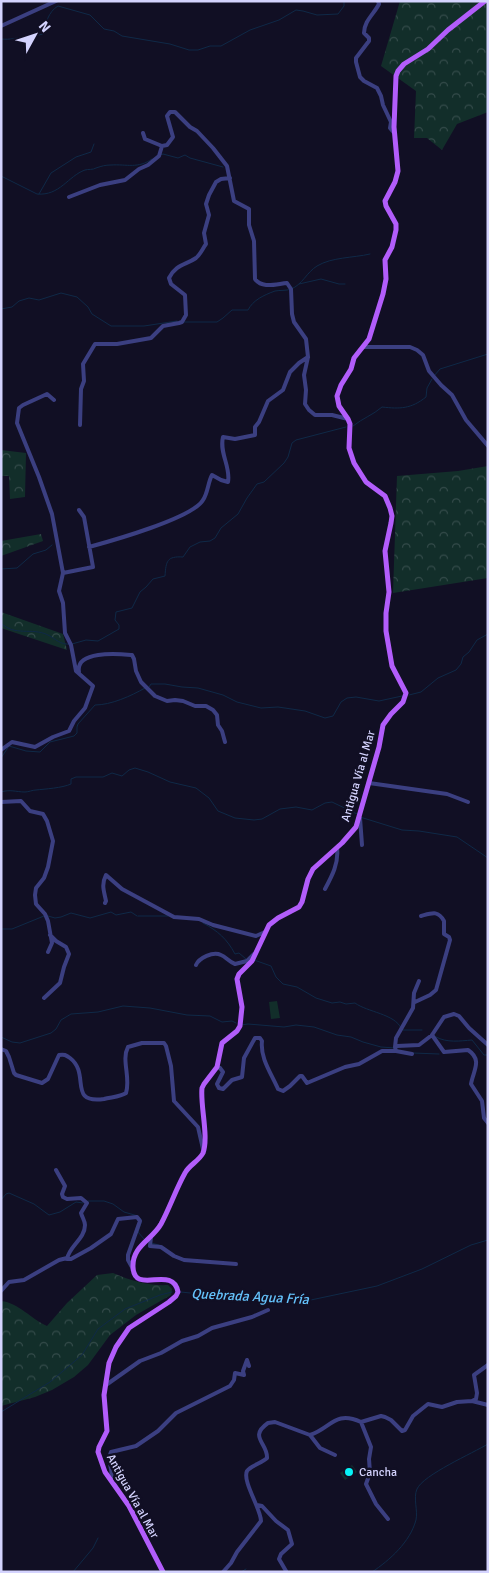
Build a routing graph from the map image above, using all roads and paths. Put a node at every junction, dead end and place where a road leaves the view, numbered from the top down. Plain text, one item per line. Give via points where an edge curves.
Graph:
1 (56, 1) edge
2 (378, 1) edge
3 (485, 1) edge
4 (1, 26) edge
5 (143, 133) dead end
6 (395, 134) junction
7 (162, 146) junction
8 (230, 178) junction
9 (69, 197) dead end
10 (364, 347) junction
11 (308, 357) junction
12 (54, 400) dead end
13 (348, 419) junction
14 (80, 425) dead end
15 (488, 446) edge
16 (78, 510) dead end
17 (89, 548) junction
18 (63, 574) junction
19 (79, 674) junction
20 (225, 742) dead end
21 (1, 750) edge
22 (369, 783) junction
23 (1, 802) edge
24 (468, 802) dead end
25 (360, 814) junction
26 (362, 845) dead end
27 (337, 848) junction
28 (325, 889) dead end
29 (105, 903) dead end
30 (421, 916) dead end
31 (265, 932) junction
32 (49, 933) junction
33 (48, 952) dead end
34 (256, 953) junction
35 (196, 965) dead end
36 (420, 981) dead end
37 (44, 998) dead end
38 (415, 1002) junction
39 (432, 1035) junction
40 (488, 1045) edge
41 (1, 1049) edge
42 (395, 1049) junction
43 (412, 1054) dead end
44 (217, 1067) junction
45 (488, 1123) edge
46 (203, 1151) junction
47 (56, 1170) dead end
48 (152, 1235) junction
49 (67, 1258) junction
50 (236, 1264) dead end
51 (133, 1269) junction
52 (1, 1291) edge
53 (268, 1310) dead end
54 (488, 1365) edge
55 (249, 1366) dead end
56 (106, 1385) junction
57 (472, 1401) junction
58 (488, 1405) edge
59 (361, 1422) junction
60 (310, 1435) junction
61 (335, 1455) dead end
62 (111, 1479) junction
63 (257, 1505) junction
64 (388, 1519) dead end
65 (286, 1571) edge
66 (163, 1572) edge
67 (223, 1572) edge

1 - 4 street
2 - 6 street via 376,11 364,26 369,41 356,62 360,77 377,88
3 - 6 main road, Antigua Vía al Mar via 398,71
5 - 7 street via 145,139
6 - 10 main road, Antigua Vía al Mar via 398,171 385,201 396,224 396,238 385,260 385,284 374,328
7 - 8 street via 173,139 167,116 175,112 214,148 227,166
7 - 9 street via 158,156 127,179 91,187
8 - 11 street via 234,201 250,211 255,279 262,285 289,284 292,318 306,339
8 - 14 street via 216,182 209,195 206,204 209,215 204,233 206,244 197,257 172,271 169,278 171,284 185,295 184,319 163,326 151,338 95,344 83,364
10 - 13 main road, Antigua Vía al Mar via 354,358 337,396 339,406
10 - 15 street via 410,347 417,350 423,355 429,371 452,395 466,420
11 - 13 street via 304,375 307,408 315,414
11 - 17 street via 290,372 283,390 268,401 255,435 235,439 223,437 221,446 228,482 212,475 203,502 187,512 140,532
12 - 18 street via 47,394 22,405 17,423 52,514
13 - 22 main road, Antigua Vía al Mar via 352,460 361,476 385,496 392,516 385,551 389,592 386,631 390,660 406,693 403,702 383,725
16 - 17 street via 84,517
17 - 18 street via 92,568
18 - 19 street via 59,594 65,633
19 - 20 street via 80,664 95,655 132,655 138,678 155,696 213,710
19 - 21 street via 94,686 85,708 69,731 38,746 12,742
22 - 24 street via 447,794
22 - 25 main road, Antigua Vía al Mar
23 - 32 street via 21,801 30,811 43,814 47,821 52,841 50,860 35,895 36,904 47,917
25 - 26 street
25 - 27 main road, Antigua Vía al Mar via 352,833
27 - 28 street via 334,872
27 - 31 main road, Antigua Vía al Mar via 315,867 299,907 278,918
29 - 31 street via 103,881 106,875 122,889 174,916 199,919 256,936
30 - 38 street via 434,912 439,914 444,920 444,934 450,940 436,990
31 - 34 main road, Antigua Vía al Mar
32 - 33 street via 52,943
32 - 37 street via 66,947 69,954 60,983
34 - 35 street via 248,961 234,964 216,953 200,958
34 - 44 main road, Antigua Vía al Mar via 237,979 242,1007 240,1026 222,1043
36 - 38 street via 414,993
38 - 42 street via 396,1038
39 - 40 street via 444,1017 455,1014
39 - 42 street via 418,1046 402,1045
39 - 45 street via 444,1052 471,1051 476,1067 471,1084 482,1101 484,1118
41 - 46 street via 9,1056 14,1073 42,1083 48,1079 59,1055 66,1056 79,1068 83,1094 94,1100 126,1093 128,1048 142,1043 164,1043 171,1066 174,1100 198,1127
42 - 43 street
42 - 44 street via 382,1051 360,1064 307,1083 300,1076 283,1091 278,1089 263,1058 260,1038 254,1038 246,1054 242,1077 232,1080 223,1089 217,1084 222,1072
44 - 46 main road, Antigua Vía al Mar via 202,1088
46 - 48 main road via 185,1173
47 - 49 street via 65,1186 63,1197 67,1200 81,1198 87,1203 81,1214 85,1221 84,1231
48 - 50 street via 150,1246 161,1247 184,1260
48 - 51 main road via 136,1250
49 - 51 street via 92,1248 111,1234 118,1219 137,1217 140,1221 128,1255
49 - 52 street via 24,1280 9,1282
51 - 56 main road, Antigua Vía al Mar via 136,1277 142,1280 172,1281 178,1292 124,1334 111,1359
53 - 56 street via 182,1341 140,1362
54 - 57 street via 474,1375 478,1393
55 - 62 street via 247,1360 242,1371 244,1375 235,1373 232,1385 176,1413 158,1432 136,1446 111,1452
56 - 62 main road, Antigua Vía al Mar via 107,1431 98,1452
57 - 58 street
57 - 59 street via 442,1407 428,1404 403,1431 381,1416
59 - 60 street via 341,1417
59 - 64 street via 371,1447 370,1474 366,1484
60 - 61 street via 320,1448
60 - 63 street via 272,1422 261,1429 259,1438 267,1451 267,1458 246,1474
62 - 66 main road, Antigua Vía al Mar via 129,1506
63 - 65 street via 288,1530 292,1544 279,1559
63 - 67 street via 261,1522

